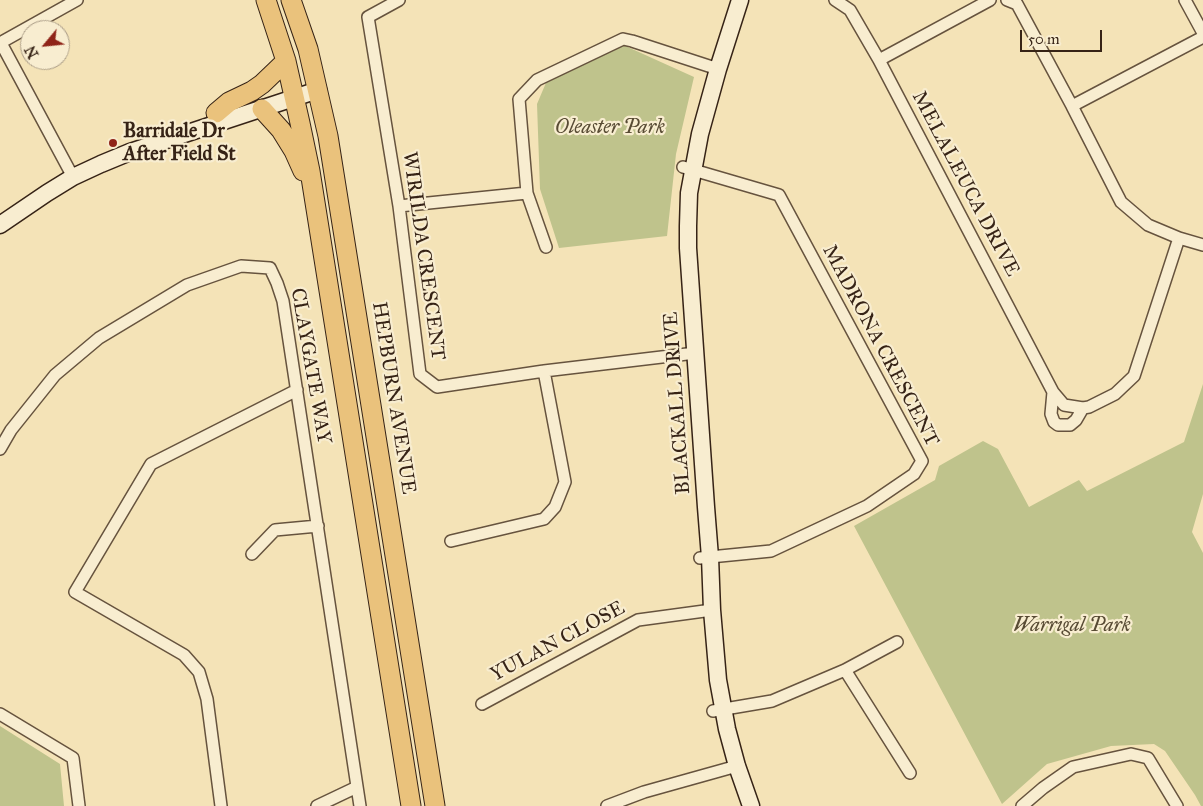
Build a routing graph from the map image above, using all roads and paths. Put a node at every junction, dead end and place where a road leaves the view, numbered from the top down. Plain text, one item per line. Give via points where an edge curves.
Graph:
1 (77, 0) edge
2 (266, 0) edge
3 (291, 0) edge
4 (399, 0) edge
5 (730, 0) edge
6 (740, 0) edge
7 (835, 0) edge
8 (990, 0) edge
9 (1007, 0) edge
10 (1186, 0) edge
11 (58, 4) edge
12 (1203, 33) edge
13 (1203, 37) edge
14 (0, 43) edge
15 (879, 60) junction
16 (286, 61) junction
17 (713, 68) junction
18 (317, 84) junction
19 (293, 92) junction
20 (1072, 106) junction
21 (262, 109) junction
22 (216, 113) junction
23 (688, 168) junction
24 (71, 173) junction
25 (527, 193) junction
26 (314, 202) junction
27 (399, 206) junction
28 (0, 213) edge
29 (0, 225) edge
30 (1179, 238) junction
31 (1203, 245) edge
32 (546, 247) dead end
33 (691, 354) junction
34 (544, 371) junction
35 (297, 390) junction
36 (1053, 392) junction
37 (1082, 408) junction
38 (0, 449) edge
39 (318, 526) junction
40 (451, 541) dead end
41 (252, 554) dead end
42 (705, 558) junction
43 (706, 611) junction
44 (897, 642) dead end
45 (845, 670) junction
46 (482, 704) dead end
47 (718, 711) junction
48 (0, 714) edge
49 (733, 768) junction
50 (910, 773) dead end
51 (358, 787) junction
52 (79, 806) edge
53 (221, 806) edge
54 (317, 806) edge
55 (360, 806) edge
56 (411, 806) edge
57 (436, 806) edge
58 (607, 806) edge
59 (741, 806) edge
60 (752, 806) edge
61 (1022, 806) edge
62 (1177, 806) edge

1 - 11 street
2 - 16 main road
3 - 18 main road, HEPBURN AVENUE
4 - 27 street, WIRILDA CRESCENT via 368,17
5 - 17 main road, BLACKALL DRIVE
6 - 17 main road, BLACKALL DRIVE
7 - 15 street, MELALEUCA DRIVE via 850,10
8 - 15 street
9 - 20 street via 1017,4
10 - 12 street
11 - 14 street
13 - 20 street
14 - 24 street
15 - 36 street, MELALEUCA DRIVE
16 - 19 main road
16 - 22 main road via 262,84
17 - 23 main road, BLACKALL DRIVE via 694,120
17 - 25 street via 623,39 537,80 519,99
18 - 19 main road
18 - 57 main road, HEPBURN AVENUE
19 - 21 main road
19 - 22 main road
19 - 26 main road
20 - 30 street via 1121,202 1148,225
21 - 24 main road
21 - 26 main road via 294,151
22 - 24 main road via 113,149
23 - 33 main road, BLACKALL DRIVE via 679,210 679,242
23 - 42 street, MADRONA CRESCENT via 779,195 922,460 914,474 867,506 771,551
24 - 28 main road via 25,195
24 - 29 main road
25 - 27 street
25 - 32 street
26 - 56 main road
27 - 34 street, WIRILDA CRESCENT via 420,374 437,387
30 - 31 street
30 - 37 street, MELALEUCA DRIVE via 1134,376 1115,394
33 - 34 street, WIRILDA CRESCENT
33 - 42 main road, BLACKALL DRIVE
34 - 40 street via 565,482 555,507 544,519
35 - 38 street, CLAYGATE WAY via 277,282 270,268 241,266 187,285 99,338 54,375
35 - 39 street, CLAYGATE WAY
35 - 53 street via 151,464 75,592 184,656 199,672 207,699
36 - 37 street, MELALEUCA DRIVE via 1064,405
36 - 37 street, MELALEUCA DRIVE via 1051,414 1058,425 1070,425
39 - 41 street via 275,530
39 - 51 street, CLAYGATE WAY
42 - 43 main road, BLACKALL DRIVE
43 - 46 street, YULAN CLOSE via 638,620
43 - 47 main road, BLACKALL DRIVE
44 - 45 street
45 - 47 street via 772,701
45 - 50 street
47 - 49 main road, BLACKALL DRIVE
48 - 52 street via 73,758
49 - 58 street via 644,792
49 - 59 main road, BLACKALL DRIVE
49 - 60 main road, BLACKALL DRIVE
51 - 54 street
51 - 55 street, CLAYGATE WAY
61 - 62 street via 1073,767 1131,754 1148,758

